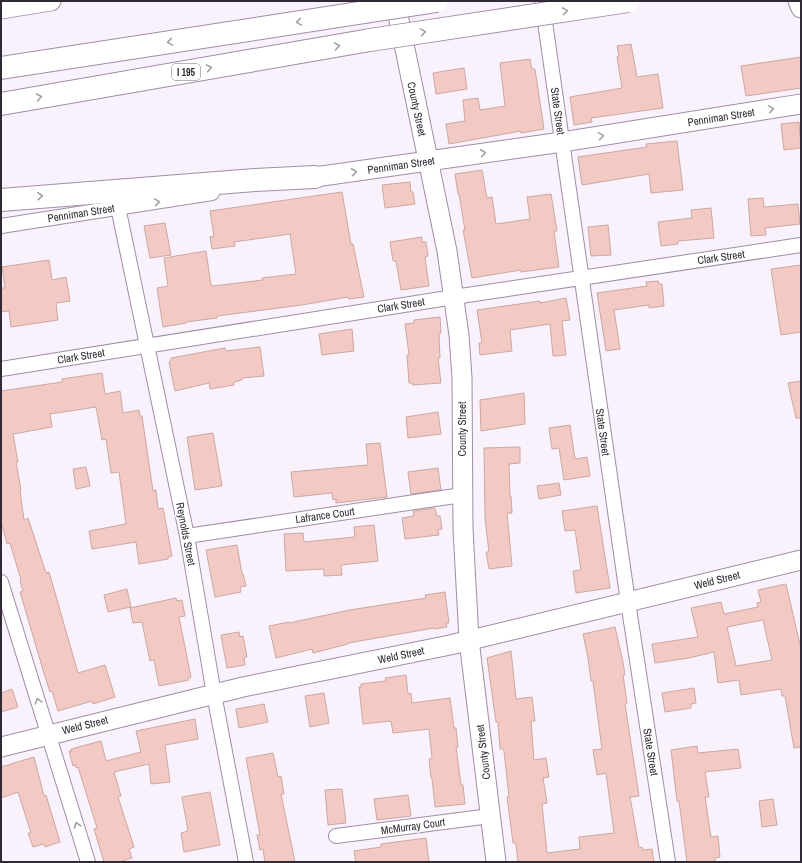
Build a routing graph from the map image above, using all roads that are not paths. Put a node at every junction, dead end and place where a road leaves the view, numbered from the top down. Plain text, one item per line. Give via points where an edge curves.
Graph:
1 (52, 1) edge
2 (395, 1) edge
3 (437, 1) edge
4 (542, 1) edge
5 (628, 1) edge
6 (798, 1) edge
7 (801, 8) edge
8 (1, 9) edge
9 (1, 68) edge
10 (1, 104) edge
11 (801, 104) edge
12 (562, 142) junction
13 (428, 161) junction
14 (315, 178) junction
15 (1, 200) edge
16 (118, 207) junction
17 (1, 226) edge
18 (801, 245) edge
19 (582, 278) junction
20 (454, 297) junction
21 (148, 345) junction
22 (1, 369) edge
23 (462, 495) junction
24 (187, 536) junction
25 (801, 560) edge
26 (1, 582) edge
27 (628, 602) junction
28 (469, 640) junction
29 (214, 694) junction
30 (48, 734) junction
31 (1, 747) edge
32 (490, 816) junction
33 (336, 836) dead end
34 (88, 862) edge
35 (246, 862) edge
36 (496, 862) edge
37 (668, 862) edge

1 - 8 main road
2 - 13 main road, County Street
3 -> 9 highway, bridge
4 - 12 street, State Street
10 -> 5 highway, I 195, bridge via 370,40
6 - 7 main road
12 -> 11 main road, Penniman Street
13 -> 12 main road, Penniman Street
12 - 19 street, State Street
14 -> 13 main road, Penniman Street
13 - 20 main road, County Street
15 -> 14 highway via 255,180
16 -> 14 street, Penniman Street
16 - 17 street, Penniman Street
16 - 21 street, Reynolds Street
18 - 19 street, Clark Street
19 - 20 street, Clark Street
19 - 27 street, State Street
20 - 21 street, Clark Street
20 - 23 main road, County Street via 461,354
21 - 22 street, Clark Street
21 - 24 street, Reynolds Street
23 - 24 street, Lafrance Court
23 - 28 main road, County Street
24 - 29 street, Reynolds Street
25 - 27 main road, Weld Street
30 -> 26 street
27 - 28 main road, Weld Street
27 - 37 street, State Street
28 - 29 main road, Weld Street
28 - 32 main road, County Street
29 - 30 main road, Weld Street
29 - 35 street, Reynolds Street
30 - 31 main road, Weld Street
34 -> 30 street
32 - 33 street, McMurray Court
32 - 36 main road, County Street

